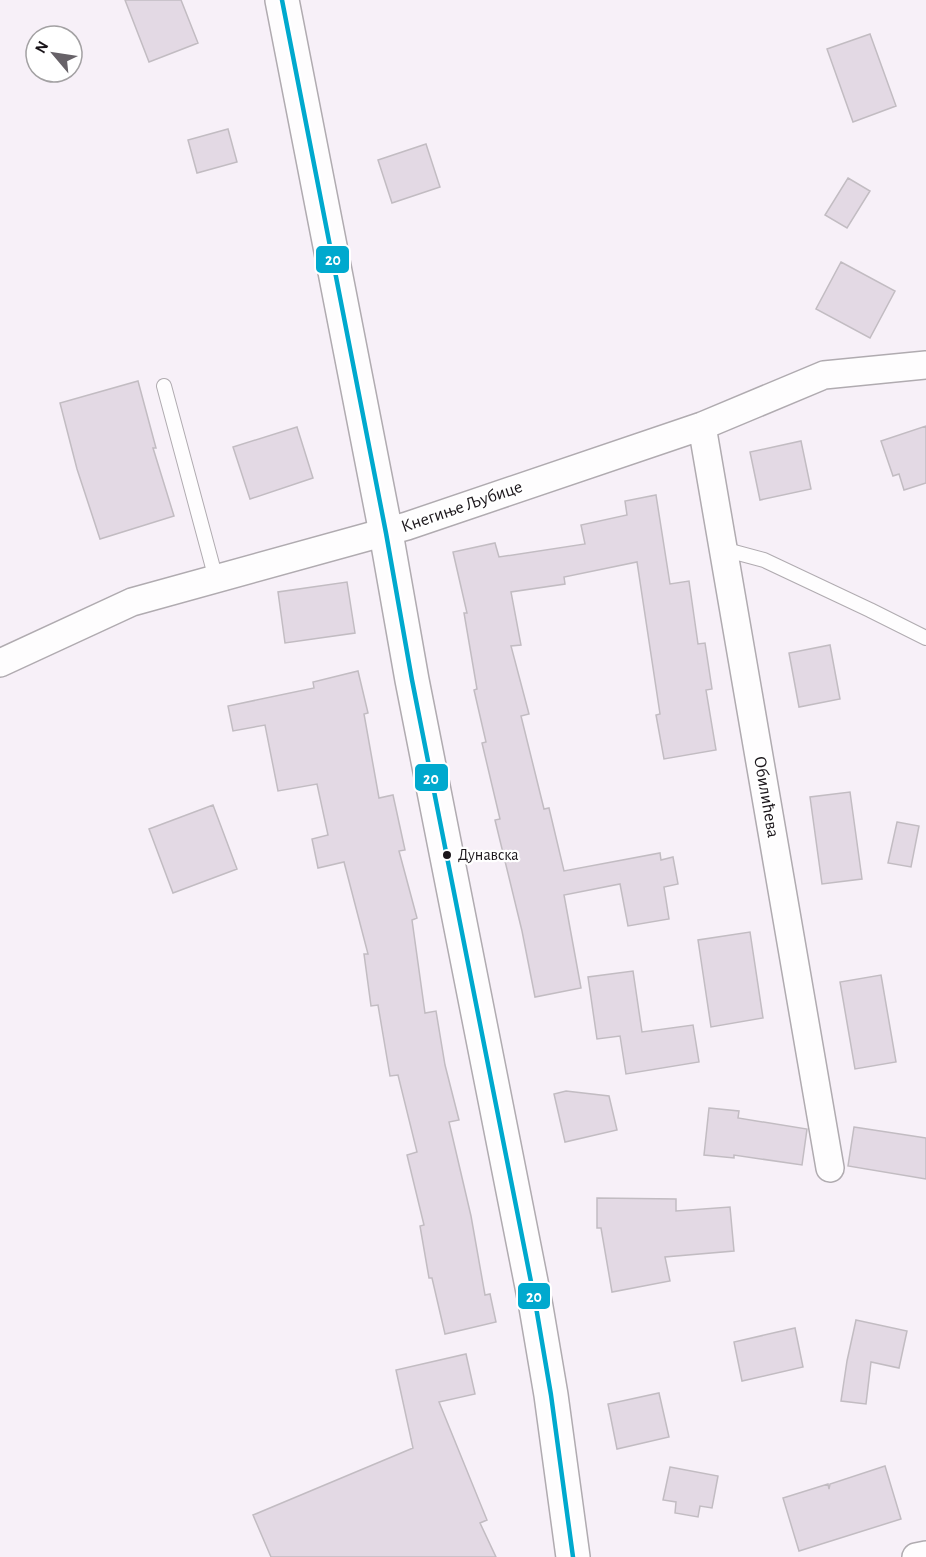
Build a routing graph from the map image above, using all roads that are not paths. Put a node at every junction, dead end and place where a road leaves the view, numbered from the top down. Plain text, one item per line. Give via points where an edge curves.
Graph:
1 (282, 0) edge
2 (926, 365) edge
3 (164, 386) dead end
4 (702, 426) junction
5 (386, 533) junction
6 (723, 549) junction
7 (216, 579) junction
8 (926, 638) edge
9 (0, 663) edge
10 (830, 1168) dead end
11 (926, 1554) edge
12 (573, 1557) edge
13 (916, 1557) edge

1 - 5 main road
2 - 4 street, Кнегиње Љубице via 824,375
3 - 7 lane
4 - 5 street, Кнегиње Љубице
4 - 6 street, Обилићева
5 - 7 street, Кнегиње Љубице
5 - 12 main road via 538,1319
6 - 8 lane via 764,560
6 - 10 street, Обилићева
7 - 9 street, Кнегиње Љубице via 132,602
11 - 13 street

